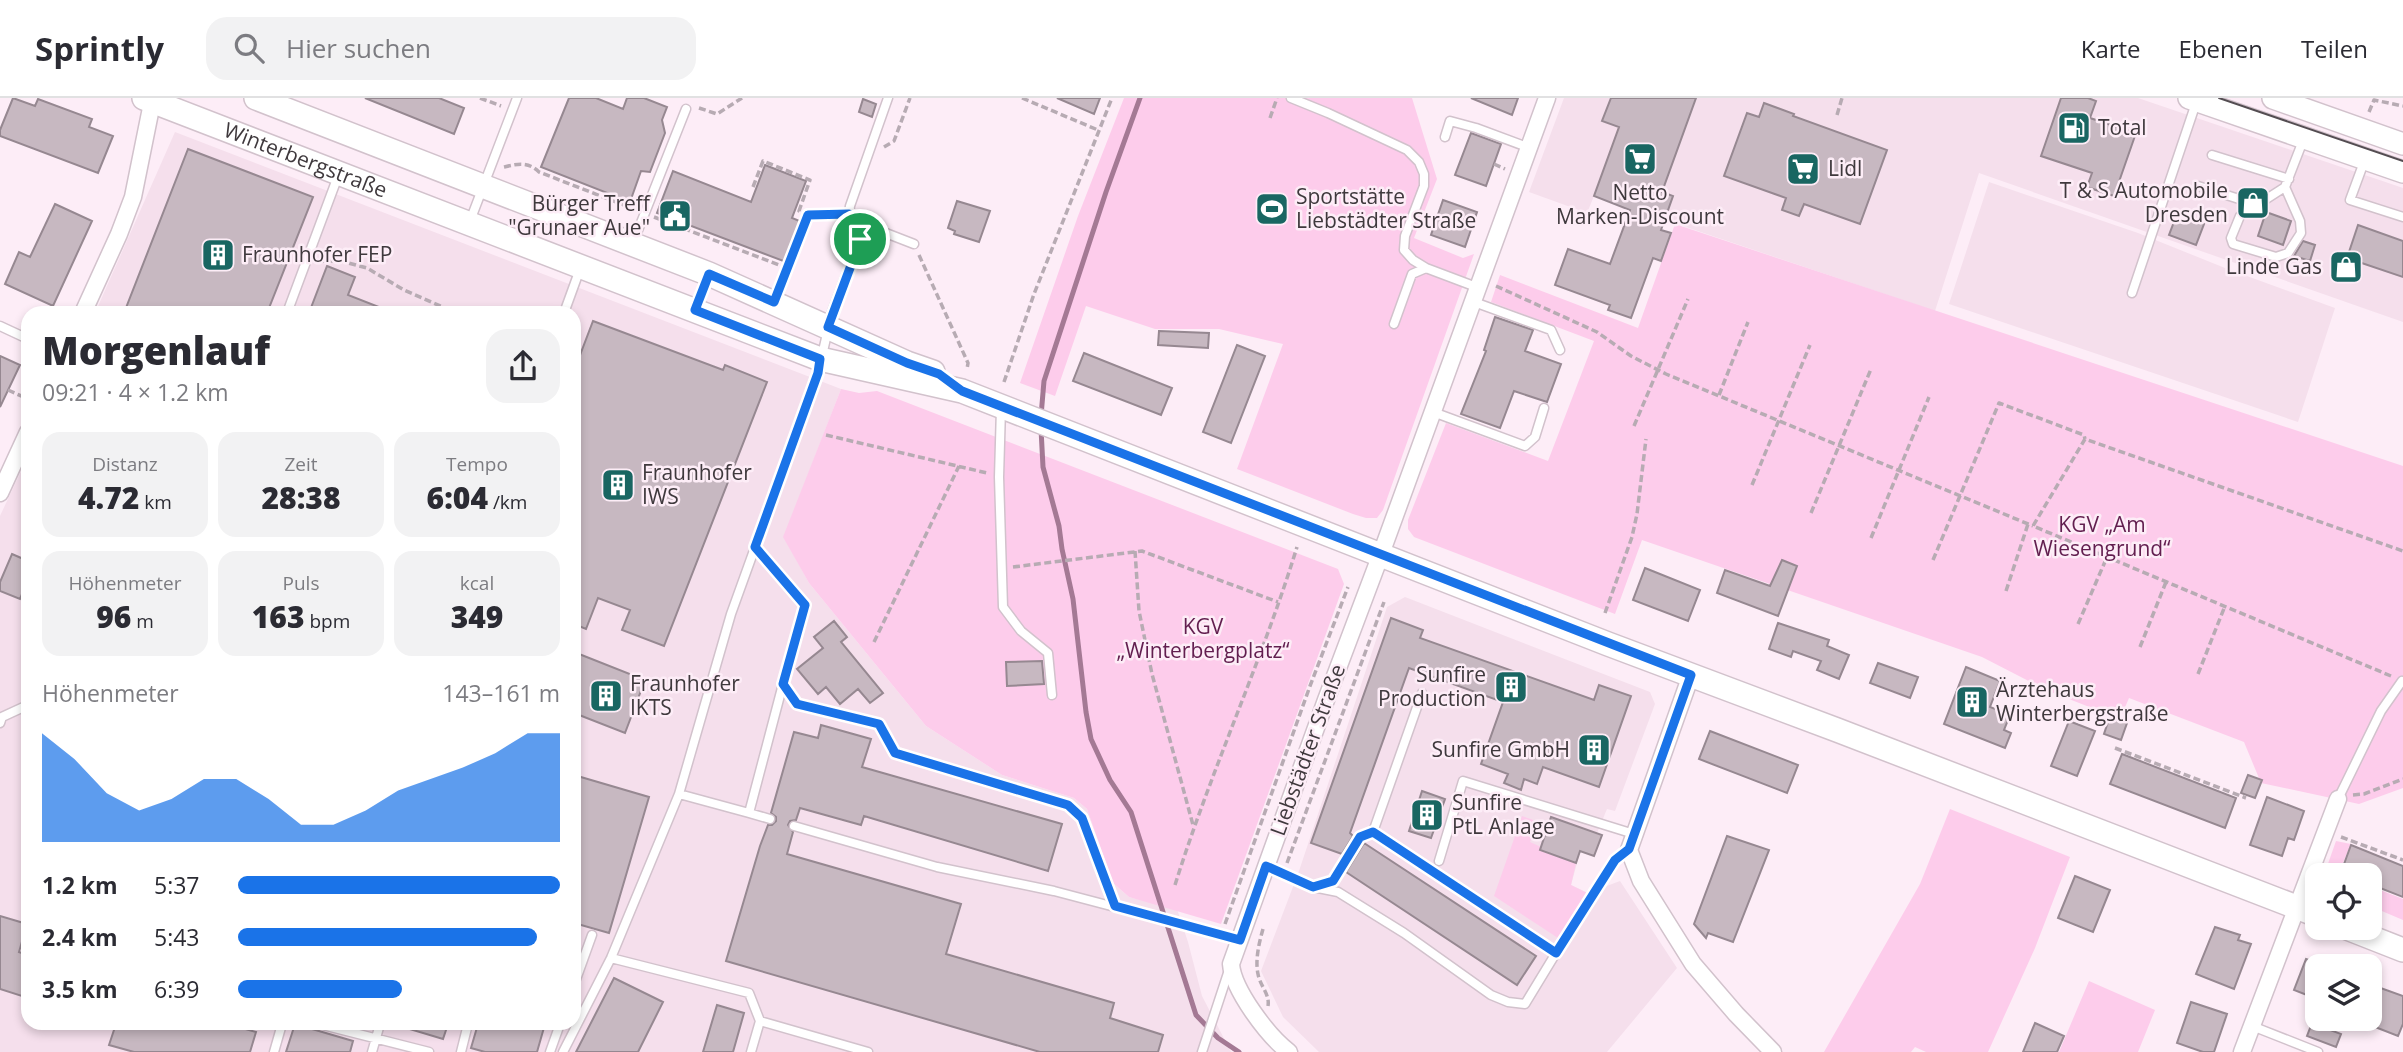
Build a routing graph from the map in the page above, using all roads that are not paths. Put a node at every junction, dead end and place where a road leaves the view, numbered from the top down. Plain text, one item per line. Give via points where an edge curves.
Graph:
1 (256, 98) edge
2 (517, 98) edge
3 (1291, 98) edge
4 (1547, 98) edge
5 (2273, 98) edge
6 (149, 99) edge
7 (887, 99) edge
8 (2193, 99) edge
9 (686, 109) road end
10 (1445, 137) dead end
11 (2304, 138) junction
12 (2403, 144) edge
13 (1530, 148) junction
14 (2212, 155) dead end
15 (2365, 159) junction
16 (2403, 172) edge
17 (339, 173) junction
18 (2287, 183) junction
19 (483, 186) junction
20 (2198, 186) dead end
21 (2258, 205) junction
22 (2403, 217) edge
23 (469, 223) junction
24 (866, 225) junction
25 (914, 243) road end
26 (633, 244) junction
27 (581, 267) junction
28 (1426, 268) junction
29 (709, 274) junction
30 (2132, 293) dead end
31 (1477, 295) junction
32 (86, 306) edge
33 (290, 306) edge
34 (567, 306) edge
35 (695, 310) junction
36 (1394, 324) dead end
37 (0, 326) edge
38 (828, 327) junction
39 (21, 335) edge
40 (1560, 350) dead end
41 (820, 359) junction
42 (965, 380) junction
43 (1001, 406) junction
44 (1544, 408) dead end
45 (1433, 412) junction
46 (21, 447) edge
47 (0, 493) edge
48 (755, 547) junction
49 (1381, 554) junction
50 (1691, 675) junction
51 (2402, 681) edge
52 (783, 684) junction
53 (1422, 693) dead end
54 (1052, 695) dead end
55 (21, 708) edge
56 (0, 723) edge
57 (679, 794) junction
58 (2339, 797) joint
59 (749, 813) junction
60 (769, 819) dead end
61 (794, 826) dead end
62 (1373, 832) junction
63 (1632, 842) junction
64 (1440, 861) dead end
65 (2318, 863) edge
66 (1266, 866) junction
67 (1313, 887) junction
68 (1115, 906) junction
69 (2305, 910) edge
70 (2305, 915) edge
71 (592, 935) dead end
72 (1240, 940) junction
73 (2378, 940) edge
74 (2403, 950) edge
75 (1556, 953) junction
76 (611, 958) junction
77 (1231, 964) junction
78 (581, 966) edge
79 (581, 1017) edge
80 (760, 1021) junction
81 (2252, 1026) junction
82 (280, 1030) edge
83 (343, 1030) edge
84 (378, 1030) edge
85 (466, 1030) edge
86 (558, 1030) edge
87 (574, 1030) edge
88 (376, 1038) junction
89 (1204, 1048) edge
90 (861, 1051) edge
91 (274, 1052) edge
92 (372, 1052) edge
93 (429, 1052) edge
94 (461, 1052) edge
95 (550, 1052) edge
96 (563, 1052) edge
97 (751, 1052) edge
98 (1289, 1052) edge
99 (1773, 1052) edge
100 (2242, 1052) edge
101 (2318, 1052) edge

1 - 19 main road, Winterbergstraße
2 - 19 lane
3 - 28 lane via 1407,150 1419,162 1424,186 1405,236 1405,250
4 - 13 street, Liebstädter Straße
5 - 12 street
6 - 17 main road, Winterbergstraße
6 - 32 street via 130,207
7 - 24 lane via 849,214
8 - 11 street
8 - 30 lane
9 - 26 lane
10 - 13 lane via 1450,121
11 - 15 street
11 - 18 lane
13 - 31 street, Liebstädter Straße
14 - 18 lane
15 - 16 street
15 - 22 lane via 2350,200
17 - 23 main road, Winterbergstraße
17 - 33 lane
18 - 21 lane
18 - 21 lane via 2301,233 2288,253 2276,257 2233,244 2240,216
19 - 23 lane
19 - 26 main road, Winterbergstraße
20 - 21 lane
23 - 27 main road, Winterbergstraße
24 - 25 lane
24 - 38 lane
26 - 29 main road, Winterbergstraße
27 - 34 lane
27 - 35 main road, Winterbergstraße
28 - 31 lane
28 - 36 lane via 1412,274
29 - 35 lane
29 - 38 main road, Winterbergstraße
31 - 40 lane via 1551,330
31 - 45 street, Liebstädter Straße
35 - 41 main road, Winterbergstraße
37 - 39 lane
38 - 41 lane
38 - 42 main road, Winterbergstraße via 907,363
41 - 42 main road, Winterbergstraße
41 - 48 lane
42 - 43 main road, Winterbergstraße
43 - 49 main road, Winterbergstraße
43 - 54 lane via 1003,607 1021,631 1048,653
44 - 45 lane via 1535,437 1525,446
45 - 49 street, Liebstädter Straße
46 - 47 street
48 - 52 lane via 805,605
48 - 57 lane
49 - 50 main road, Winterbergstraße
49 - 66 street, Liebstädter Straße
50 - 63 street
50 - 69 main road, Winterbergstraße
51 - 58 lane via 2381,711
52 - 59 lane
52 - 68 lane via 797,704 879,724 895,753 1068,805 1082,818
53 - 62 lane
55 - 56 lane via 2,717
57 - 59 lane
57 - 76 lane
58 - 65 street
59 - 60 lane
61 - 68 lane via 937,867
62 - 67 lane via 1360,837 1333,881
62 - 75 lane
63 - 64 lane via 1463,781
63 - 75 lane via 1615,860
63 - 99 street via 1641,881 1693,964
66 - 67 lane
66 - 72 street, Liebstädter Straße
67 - 75 lane via 1338,892 1508,1002 1525,1004
68 - 72 lane
70 - 81 street
71 - 78 lane
72 - 77 street, Liebstädter Straße
73 - 74 main road
76 - 79 lane
76 - 80 lane via 749,993
77 - 89 lane
77 - 98 street via 1232,974 1258,1019
80 - 90 lane
80 - 97 lane
81 - 100 street
81 - 101 lane
82 - 91 lane
83 - 88 lane
84 - 88 lane
85 - 94 lane
86 - 95 lane
87 - 96 lane
88 - 92 lane
88 - 93 lane

